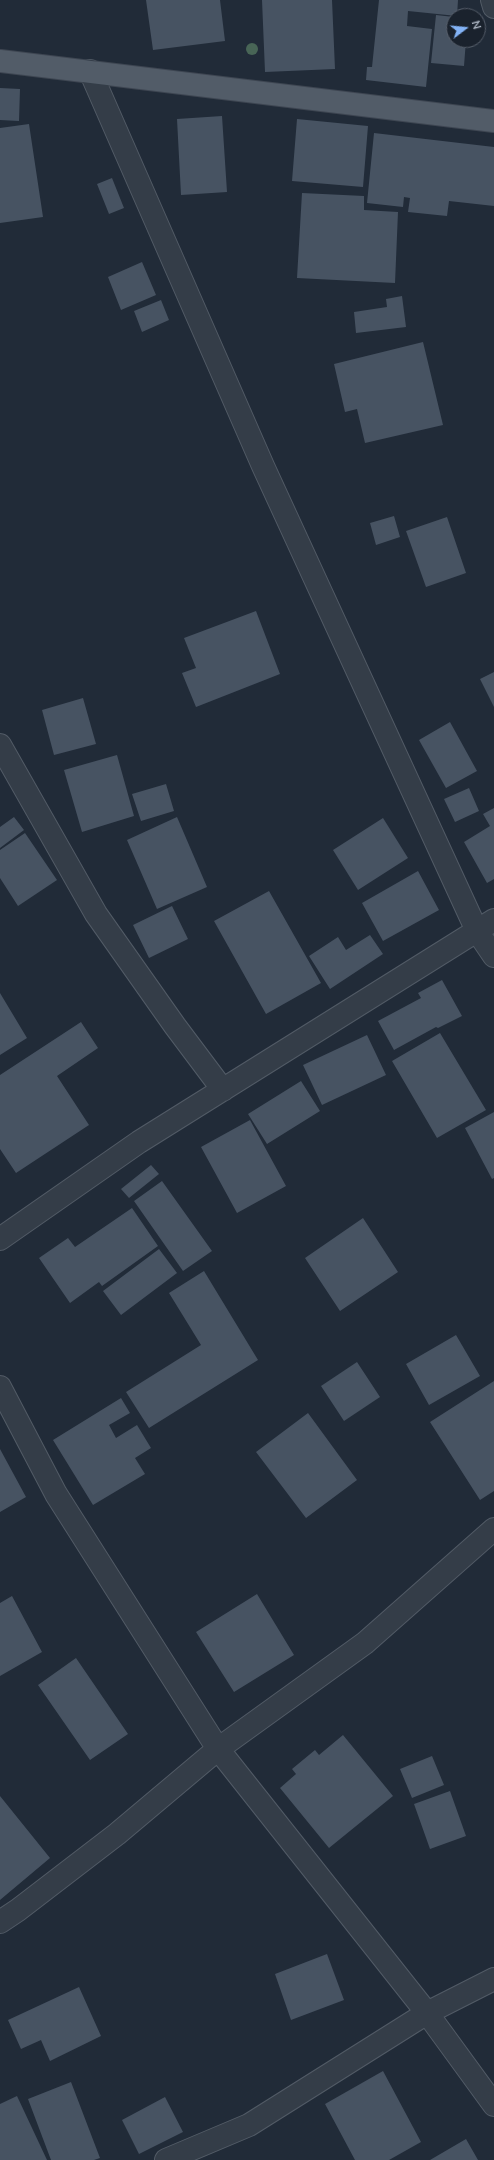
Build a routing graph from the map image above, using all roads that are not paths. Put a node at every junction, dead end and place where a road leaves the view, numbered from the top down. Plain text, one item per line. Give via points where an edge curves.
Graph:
1 (492, 0) edge
2 (494, 7) edge
3 (0, 61) edge
4 (90, 71) junction
5 (494, 121) edge
6 (0, 745) edge
7 (486, 925) edge
8 (494, 956) edge
9 (223, 1090) junction
10 (0, 1239) edge
11 (0, 1387) edge
12 (494, 1529) edge
13 (218, 1749) junction
14 (0, 1922) edge
15 (494, 1979) edge
16 (427, 2014) junction
17 (494, 2105) edge
18 (166, 2160) edge

1 - 2 street
3 - 4 main road
4 - 5 main road
4 - 7 street via 263,466
6 - 9 street via 96,914 174,1026
7 - 8 street
7 - 9 street
9 - 10 street via 139,1142
11 - 13 street via 56,1494
12 - 13 street via 365,1643
13 - 14 street via 117,1834
13 - 16 street
15 - 16 street
16 - 17 street
16 - 18 street via 249,2124

